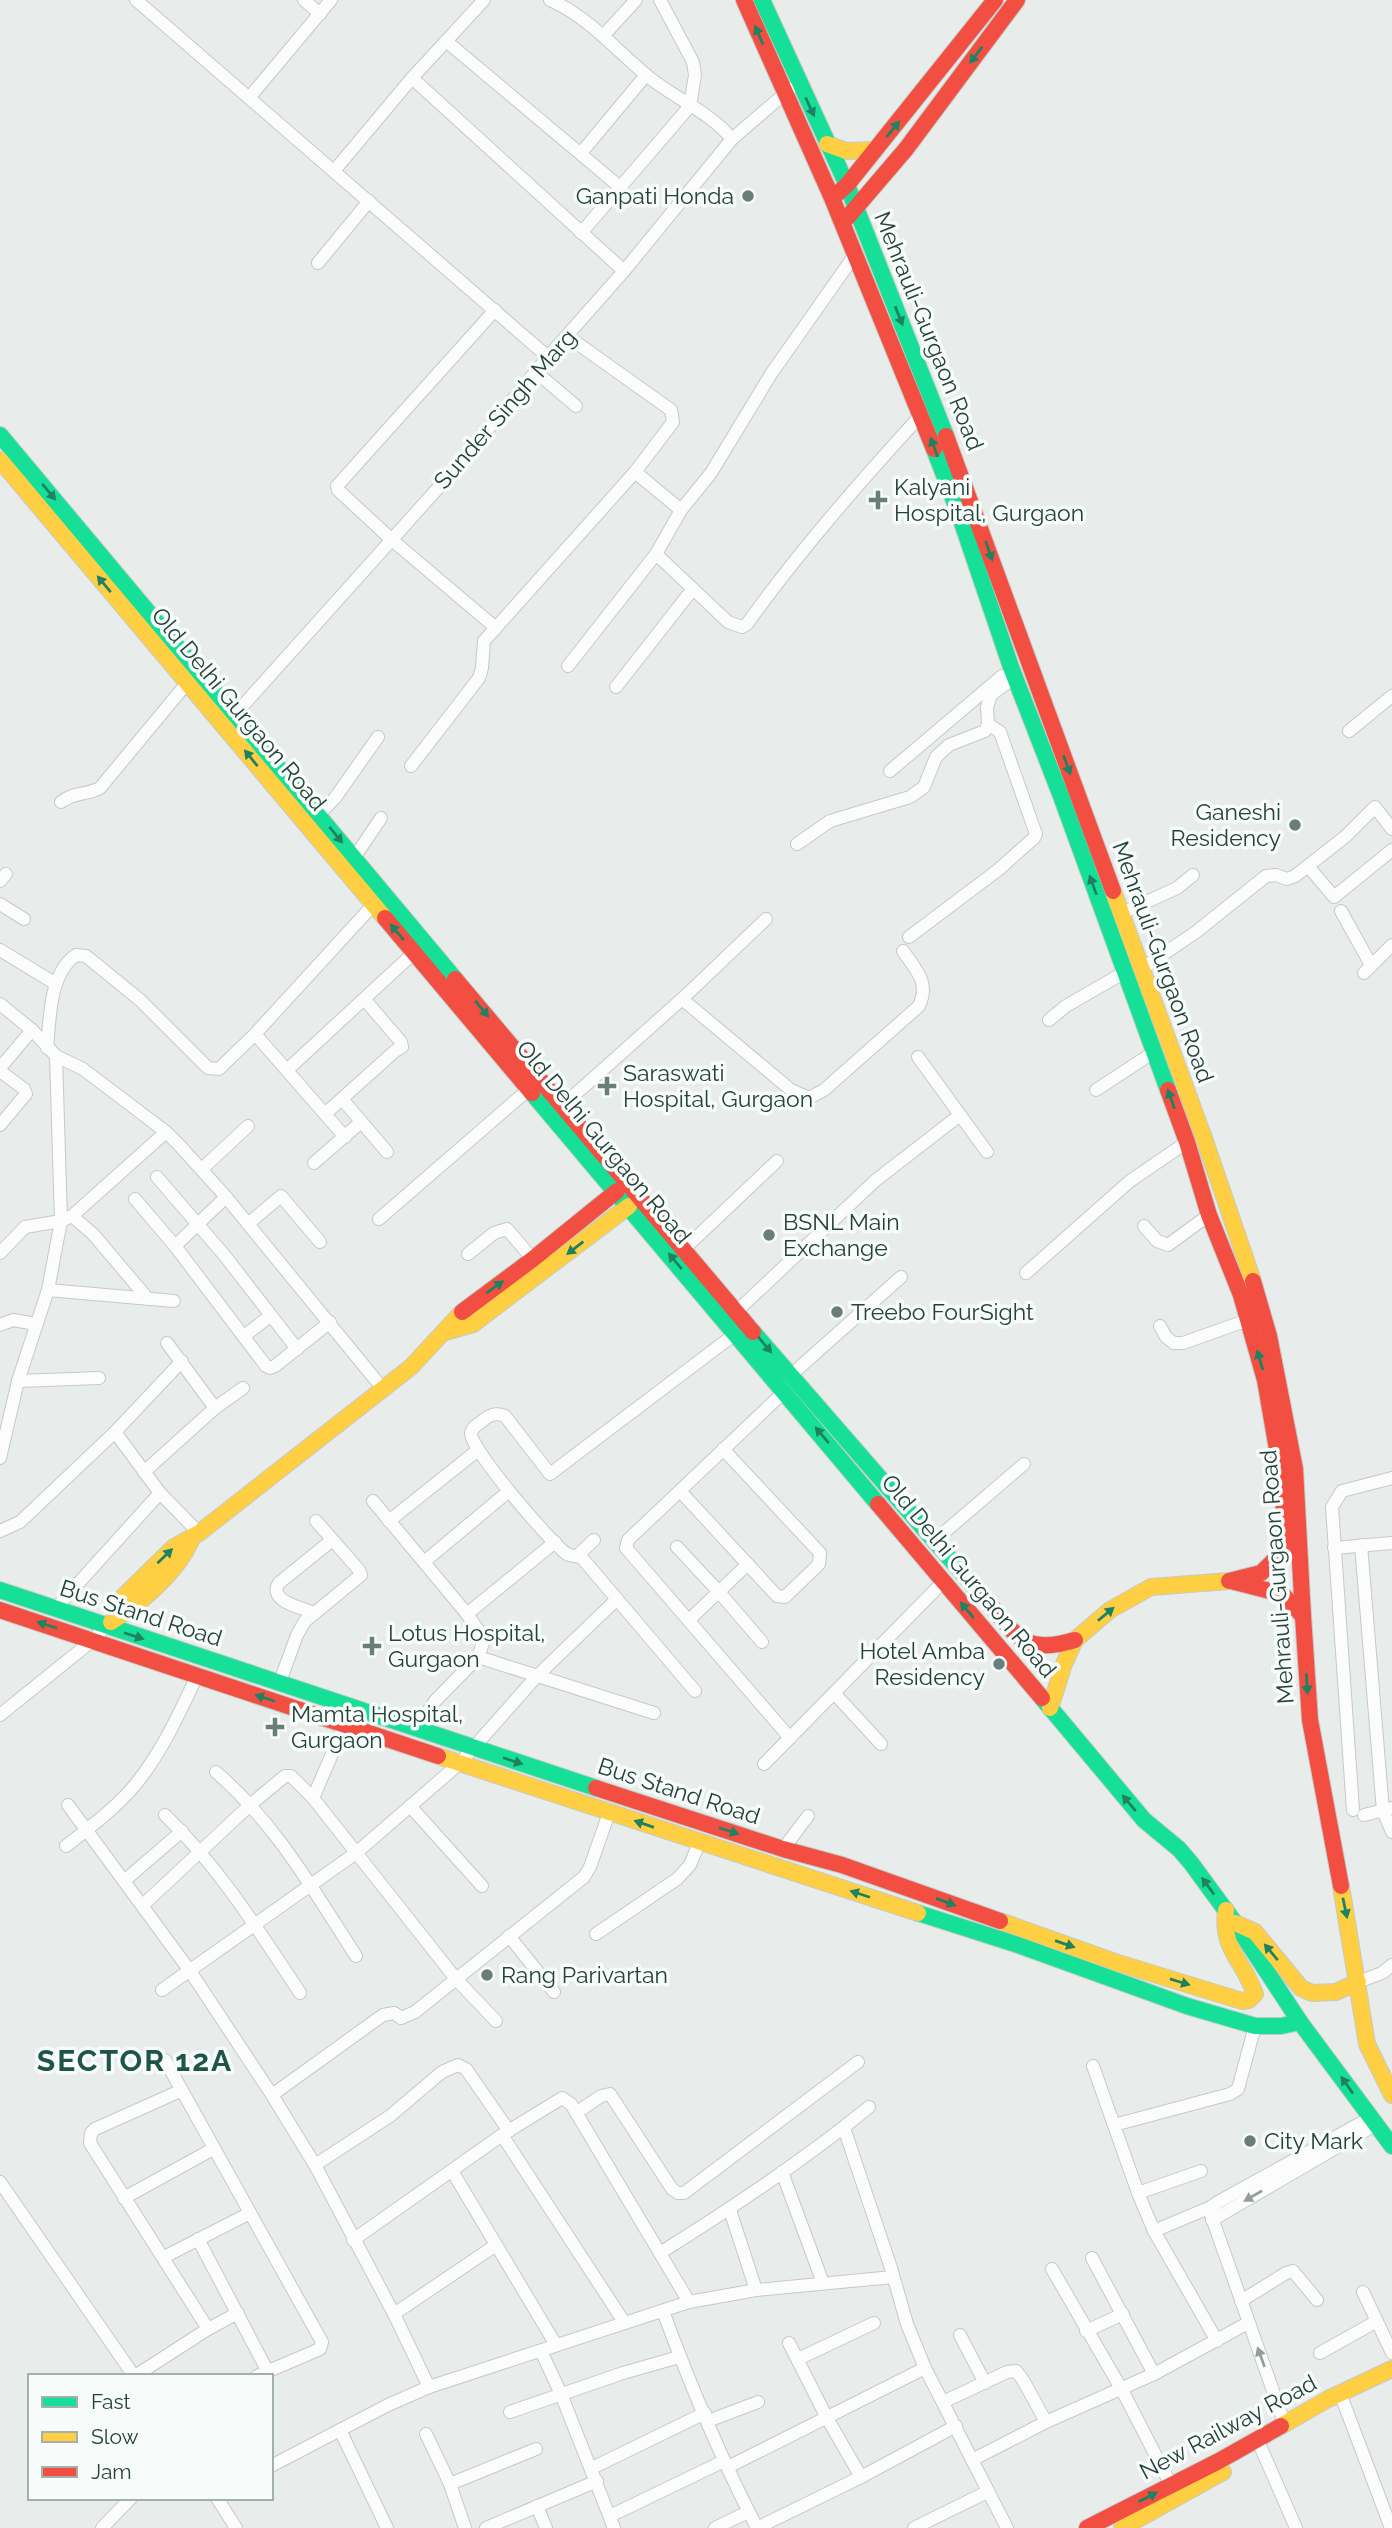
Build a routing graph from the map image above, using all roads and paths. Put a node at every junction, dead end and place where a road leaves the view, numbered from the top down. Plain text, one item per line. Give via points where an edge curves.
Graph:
1 (136, 0) edge
2 (304, 0) edge
3 (331, 0) edge
4 (484, 0) edge
5 (550, 0) edge
6 (635, 0) edge
7 (660, 0) edge
8 (744, 0) edge
9 (762, 0) edge
10 (995, 0) edge
11 (1017, 0) edge
12 (567, 3) edge
13 (320, 14) junction
14 (603, 36) junction
15 (446, 41) junction
16 (646, 75) junction
17 (412, 78) junction
18 (798, 83) junction
19 (784, 93) junction
20 (249, 98) junction
21 (690, 106) junction
22 (732, 139) junction
23 (827, 144) junction
24 (875, 150) junction
25 (580, 153) junction
26 (334, 171) junction
27 (847, 186) junction
28 (620, 187) junction
29 (832, 198) junction
30 (369, 201) junction
31 (856, 209) junction
32 (842, 223) junction
33 (581, 233) junction
34 (854, 256) junction
35 (318, 263) dead end
36 (624, 271) junction
37 (495, 310) junction
38 (568, 336) junction
39 (548, 357) junction
40 (536, 372) junction
41 (576, 406) dead end
42 (921, 415) junction
43 (1, 439) edge
44 (0, 460) edge
45 (635, 472) junction
46 (681, 509) junction
47 (392, 540) junction
48 (656, 554) junction
49 (692, 590) junction
50 (496, 628) junction
51 (568, 666) dead end
52 (1016, 667) junction
53 (187, 682) junction
54 (616, 687) dead end
55 (1392, 696) edge
56 (230, 720) junction
57 (988, 724) junction
58 (1349, 731) dead end
59 (378, 737) dead end
60 (411, 766) dead end
61 (890, 771) dead end
62 (61, 802) dead end
63 (319, 814) junction
64 (381, 818) dead end
65 (1392, 829) edge
66 (797, 844) dead end
67 (1392, 850) edge
68 (354, 858) junction
69 (1308, 866) junction
70 (1193, 875) dead end
71 (0, 904) edge
72 (374, 904) junction
73 (1341, 911) dead end
74 (1120, 914) junction
75 (24, 919) dead end
76 (766, 919) dead end
77 (909, 937) dead end
78 (1392, 945) edge
79 (420, 947) junction
80 (0, 950) edge
81 (903, 951) dead end
82 (1133, 971) junction
83 (56, 984) junction
84 (682, 999) junction
85 (365, 1000) junction
86 (0, 1004) edge
87 (1049, 1020) dead end
88 (1153, 1026) junction
89 (32, 1030) junction
90 (255, 1034) junction
91 (52, 1052) junction
92 (1154, 1052) junction
93 (918, 1057) dead end
94 (0, 1070) edge
95 (287, 1070) junction
96 (529, 1089) junction
97 (1096, 1090) dead end
98 (342, 1099) junction
99 (562, 1106) junction
100 (326, 1114) junction
101 (960, 1115) junction
102 (361, 1122) junction
103 (0, 1125) edge
104 (248, 1126) dead end
105 (166, 1132) junction
106 (345, 1137) junction
107 (1187, 1142) junction
108 (387, 1152) dead end
109 (987, 1152) dead end
110 (777, 1161) dead end
111 (314, 1163) dead end
112 (202, 1170) junction
113 (157, 1177) dead end
114 (617, 1191) junction
115 (226, 1197) junction
116 (135, 1199) dead end
117 (629, 1206) junction
118 (1209, 1215) junction
119 (67, 1218) junction
120 (379, 1219) dead end
121 (199, 1224) junction
122 (248, 1224) junction
123 (1144, 1226) dead end
124 (320, 1242) dead end
125 (174, 1246) junction
126 (683, 1250) junction
127 (0, 1253) edge
128 (468, 1254) dead end
129 (533, 1259) junction
130 (545, 1272) junction
131 (1026, 1273) dead end
132 (901, 1277) dead end
133 (48, 1290) junction
134 (148, 1299) junction
135 (174, 1301) dead end
136 (270, 1316) junction
137 (1248, 1320) junction
138 (330, 1322) junction
139 (740, 1323) junction
140 (36, 1324) junction
141 (0, 1325) edge
142 (1160, 1326) dead end
143 (445, 1332) junction
144 (244, 1336) junction
145 (167, 1343) dead end
146 (297, 1349) junction
147 (182, 1361) junction
148 (791, 1375) junction
149 (99, 1378) dead end
150 (18, 1381) junction
151 (243, 1388) dead end
152 (383, 1389) junction
153 (785, 1391) junction
154 (215, 1408) junction
155 (115, 1432) junction
156 (723, 1449) junction
157 (478, 1450) junction
158 (0, 1458) edge
159 (1024, 1464) dead end
160 (144, 1472) junction
161 (1392, 1478) edge
162 (680, 1490) junction
163 (509, 1491) junction
164 (160, 1493) junction
165 (373, 1501) dead end
166 (316, 1521) dead end
167 (389, 1521) junction
168 (0, 1531) edge
169 (196, 1536) junction
170 (929, 1537) junction
171 (594, 1540) dead end
172 (331, 1541) junction
173 (555, 1542) junction
174 (911, 1542) junction
175 (1392, 1543) edge
176 (1361, 1545) junction
177 (677, 1547) dead end
178 (1334, 1548) junction
179 (578, 1556) junction
180 (424, 1562) junction
181 (748, 1564) junction
182 (1229, 1581) junction
183 (943, 1582) junction
184 (0, 1590) edge
185 (719, 1592) junction
186 (617, 1600) junction
187 (55, 1609) junction
188 (0, 1610) edge
189 (315, 1613) junction
190 (467, 1614) junction
191 (1303, 1616) junction
192 (690, 1619) junction
193 (111, 1622) junction
194 (93, 1640) junction
195 (1075, 1640) junction
196 (762, 1642) dead end
197 (478, 1657) junction
198 (197, 1676) junction
199 (536, 1676) junction
200 (279, 1684) junction
201 (695, 1692) dead end
202 (834, 1693) junction
203 (1050, 1708) junction
204 (654, 1713) dead end
205 (0, 1715) edge
206 (345, 1724) junction
207 (416, 1729) junction
208 (790, 1738) junction
209 (881, 1744) dead end
210 (471, 1747) junction
211 (460, 1763) junction
212 (764, 1764) dead end
213 (216, 1772) dead end
214 (313, 1798) junction
215 (68, 1805) dead end
216 (250, 1805) junction
217 (410, 1805) junction
218 (1387, 1809) edge
219 (609, 1813) junction
220 (165, 1815) dead end
221 (808, 1816) dead end
222 (87, 1829) junction
223 (182, 1831) junction
224 (1392, 1832) edge
225 (699, 1843) junction
226 (66, 1846) dead end
227 (783, 1849) junction
228 (201, 1852) junction
229 (356, 1853) junction
230 (842, 1865) junction
231 (124, 1881) junction
232 (833, 1885) junction
233 (311, 1886) junction
234 (482, 1886) dead end
235 (143, 1905) junction
236 (1230, 1917) junction
237 (256, 1926) junction
238 (596, 1934) dead end
239 (509, 1936) junction
240 (356, 1956) dead end
241 (1392, 1965) edge
242 (190, 1972) junction
243 (456, 1979) junction
244 (1358, 1982) junction
245 (162, 1990) dead end
246 (554, 1992) dead end
247 (300, 1993) dead end
248 (496, 2021) dead end
249 (1300, 2022) junction
250 (1255, 2026) junction
251 (164, 2060) dead end
252 (858, 2062) dead end
253 (1093, 2066) dead end
254 (180, 2091) junction
255 (272, 2095) junction
256 (1392, 2095) edge
257 (869, 2107) dead end
258 (576, 2113) junction
259 (1373, 2122) junction
260 (1114, 2125) junction
261 (844, 2128) junction
262 (505, 2133) junction
263 (1392, 2146) edge
264 (212, 2148) junction
265 (315, 2165) junction
266 (452, 2171) junction
267 (1201, 2171) dead end
268 (782, 2172) junction
269 (0, 2182) edge
270 (1138, 2193) junction
271 (124, 2198) junction
272 (730, 2210) junction
273 (1214, 2210) junction
274 (250, 2213) junction
275 (1154, 2231) junction
276 (198, 2239) junction
277 (353, 2240) junction
278 (496, 2245) junction
279 (660, 2253) junction
280 (164, 2257) junction
281 (1092, 2258) dead end
282 (1052, 2269) dead end
283 (893, 2277) junction
284 (823, 2283) junction
285 (756, 2290) junction
286 (1363, 2292) dead end
287 (1317, 2300) dead end
288 (1241, 2301) junction
289 (689, 2302) junction
290 (663, 2311) junction
291 (238, 2313) junction
292 (394, 2314) junction
293 (1123, 2314) junction
294 (1377, 2321) junction
295 (624, 2322) junction
296 (874, 2323) dead end
297 (1248, 2323) junction
298 (208, 2329) junction
299 (1086, 2331) junction
300 (960, 2335) dead end
301 (1217, 2341) junction
302 (789, 2343) dead end
303 (556, 2345) junction
304 (541, 2351) junction
305 (1320, 2353) dead end
306 (1392, 2353) edge
307 (679, 2357) junction
308 (798, 2359) junction
309 (925, 2368) junction
310 (1392, 2369) edge
311 (262, 2373) edge
312 (134, 2374) edge
313 (138, 2374) edge
314 (1154, 2374) junction
315 (1392, 2378) edge
316 (985, 2383) junction
317 (429, 2387) junction
318 (1122, 2390) junction
319 (561, 2395) junction
320 (1343, 2401) junction
321 (758, 2402) dead end
322 (943, 2402) junction
323 (510, 2412) dead end
324 (706, 2417) junction
325 (827, 2418) junction
326 (1284, 2421) junction
327 (1046, 2422) junction
328 (956, 2426) junction
329 (340, 2430) junction
330 (426, 2434) dead end
331 (1261, 2448) junction
332 (536, 2449) dead end
333 (972, 2460) junction
334 (726, 2464) junction
335 (273, 2465) edge
336 (594, 2475) junction
337 (861, 2477) junction
338 (450, 2484) junction
339 (1171, 2485) junction
340 (987, 2493) junction
341 (129, 2500) edge
342 (218, 2500) edge
343 (537, 2506) junction
344 (748, 2512) junction
345 (612, 2522) edge
346 (1124, 2527) edge
347 (102, 2528) edge
348 (236, 2528) edge
349 (386, 2528) edge
350 (465, 2528) edge
351 (486, 2528) edge
352 (546, 2528) edge
353 (715, 2528) edge
354 (757, 2528) edge
355 (914, 2528) edge
356 (1007, 2528) edge
357 (1087, 2528) edge
358 (1296, 2528) edge
359 (1391, 2528) edge

1 - 20 street
2 - 13 street
3 - 13 street
4 - 15 street
5 - 12 street
6 - 14 street
7 - 21 street via 693,62
19 -> 8 main road, Mehrauli-Gurgaon Road
9 - 18 main road, Mehrauli-Gurgaon Road
24 -> 10 main road
11 -> 31 main road
12 - 14 street
13 - 20 street
14 - 16 street
15 - 17 street
15 - 25 street
16 - 21 street
16 - 25 street
17 - 26 street
17 - 33 street
18 - 19 street, Sunder Singh Marg
18 -> 23 main road, Mehrauli-Gurgaon Road
19 - 22 street, Sunder Singh Marg
19 - 29 main road, Mehrauli-Gurgaon Road
20 - 26 street
21 - 22 street via 719,123
21 - 28 street
22 - 36 street, Sunder Singh Marg
23 - 24 main road via 846,150
23 - 27 main road, Mehrauli-Gurgaon Road
24 - 27 main road
25 - 28 street
26 - 30 street
27 - 29 main road
27 - 31 main road, Mehrauli-Gurgaon Road
28 - 33 street
29 - 32 main road, Mehrauli-Gurgaon Road
30 - 35 street
30 - 37 street
31 - 32 main road
31 -> 52 main road, Mehrauli-Gurgaon Road via 965,483
32 - 34 main road, Mehrauli-Gurgaon Road
33 - 36 street
34 - 42 main road, Mehrauli-Gurgaon Road
34 - 46 street via 771,374 711,473
36 - 38 street, Sunder Singh Marg
37 - 39 street
37 - 47 street via 337,486
38 - 39 street, Sunder Singh Marg
38 - 45 street via 671,410 673,422
39 - 40 street, Sunder Singh Marg
40 - 41 street
40 - 47 street, Sunder Singh Marg
42 - 49 street via 861,481 747,624 742,627 728,622
52 -> 42 main road, Mehrauli-Gurgaon Road
43 -> 56 main road, Old Delhi Gurgaon Road
53 -> 44 main road, Old Delhi Gurgaon Road
45 - 46 street
45 - 50 street
46 - 48 street
47 - 50 street
47 - 56 street, Sunder Singh Marg
48 - 49 street
48 - 51 street
49 - 54 street
50 - 60 street via 484,641 479,678
52 - 57 street via 992,695
52 - 61 street
52 -> 74 main road, Mehrauli-Gurgaon Road
82 -> 52 main road, Mehrauli-Gurgaon Road via 1061,796
53 - 56 main road, Old Delhi Gurgaon Road
53 - 62 street via 100,788 70,795
55 - 58 street
56 - 63 main road, Old Delhi Gurgaon Road
72 -> 56 main road, Old Delhi Gurgaon Road
57 - 66 street via 985,731 949,746 936,757 924,788 910,797 830,821
57 - 77 street via 1000,732 1034,838
59 - 63 street
63 -> 68 main road, Old Delhi Gurgaon Road
64 - 68 street
65 - 69 street via 1376,807
67 - 69 street via 1334,897
68 - 79 main road, Old Delhi Gurgaon Road
69 - 82 street via 1290,879 1266,876 1196,932
70 - 74 street via 1177,888
71 - 75 street
79 -> 72 main road, Old Delhi Gurgaon Road
72 - 90 street
73 - 78 street via 1368,969
74 - 82 main road, Mehrauli-Gurgaon Road
76 - 84 street
79 - 85 street
79 - 96 main road, Old Delhi Gurgaon Road
79 -> 99 main road, Old Delhi Gurgaon Road
80 - 83 street
81 - 84 street via 922,980 924,995 919,1006 809,1098 791,1090
82 - 87 street via 1066,1006
82 - 88 main road, Mehrauli-Gurgaon Road
83 - 90 street via 70,959 86,956 214,1070
83 - 91 street
84 - 99 street
85 - 95 street
85 - 98 street via 402,1047
86 - 89 street
88 - 92 main road, Mehrauli-Gurgaon Road
88 - 191 main road, Mehrauli-Gurgaon Road via 1204,1138 1269,1336 1296,1469
89 - 91 street
89 - 94 street
90 - 95 street
91 - 105 street via 83,1069
91 - 119 street
92 - 97 street
107 -> 92 main road, Mehrauli-Gurgaon Road
93 - 101 street
94 - 103 street via 26,1094
95 - 100 street
96 - 114 main road, Old Delhi Gurgaon Road
96 - 120 street
98 - 100 street
98 - 102 street
99 - 126 main road, Old Delhi Gurgaon Road
100 - 106 street
101 - 109 street
101 - 139 street via 876,1180
102 - 106 street
102 - 108 street
104 - 112 street
105 - 112 street
105 - 119 street
106 - 111 street
107 - 118 main road, Mehrauli-Gurgaon Road
107 - 131 street via 1130,1181
110 - 126 street
112 - 115 street
113 - 121 street
114 - 117 main road, Old Delhi Gurgaon Road
114 - 129 main road
115 - 121 street
115 - 122 street
116 - 125 street
117 -> 130 main road
139 -> 117 main road, Old Delhi Gurgaon Road
118 - 123 street via 1168,1245 1157,1241
118 - 137 main road, Mehrauli-Gurgaon Road
119 - 127 street via 25,1227
119 - 133 street
119 - 134 street via 93,1234
121 - 125 street
121 - 136 street
122 - 124 street via 281,1196
122 - 138 street
125 - 144 street
126 - 139 main road, Old Delhi Gurgaon Road
128 - 129 street via 494,1233 507,1229
129 - 130 street
143 -> 129 main road via 464,1310
130 - 143 main road via 473,1324
132 - 148 street
133 - 134 street
133 - 140 street
134 - 135 street
136 - 144 street
136 - 146 street
137 - 142 street via 1183,1343 1174,1343
182 -> 137 main road, Mehrauli-Gurgaon Road via 1261,1573 1286,1549 1282,1478 1265,1380
138 - 146 street
138 - 152 street
139 -> 148 main road, Old Delhi Gurgaon Road
139 - 153 main road, Old Delhi Gurgaon Road
139 - 157 street via 550,1474 500,1414 472,1429
140 - 141 street via 13,1320
140 - 150 street
143 - 152 main road
144 - 146 street via 270,1368
145 - 147 street
147 - 154 street
147 - 155 street
148 - 170 main road, Old Delhi Gurgaon Road
149 - 150 street
150 - 158 street
151 - 154 street
152 - 169 main road
153 - 156 street
174 -> 153 main road, Old Delhi Gurgaon Road
154 - 160 street
155 - 160 street
155 - 168 street via 20,1522
156 - 162 street
156 - 181 street via 815,1546 820,1558 782,1598
157 - 163 street
157 - 167 street
159 - 170 street
160 - 164 street
161 - 178 street via 1342,1492 1336,1499 1332,1507
162 - 181 street
162 - 192 street via 628,1540 626,1548
163 - 173 street
163 - 180 street
164 - 169 street
164 - 187 street
165 - 167 street
166 - 172 street
167 - 180 street
169 - 193 main road via 174,1547 122,1598
170 - 174 main road
170 - 195 main road, Old Delhi Gurgaon Road via 1023,1642 1037,1648
171 - 179 street
172 - 189 street via 361,1575
172 - 189 street via 276,1589 281,1599
173 - 179 street via 568,1555
173 - 190 street
174 - 183 main road, Old Delhi Gurgaon Road
175 - 176 street
176 - 178 street
176 - 218 street
177 - 185 street
178 - 218 street via 1358,1813
179 - 186 street
180 - 190 street
181 - 185 street
182 - 191 main road via 1282,1594
195 -> 182 main road via 1139,1590
183 - 202 street
203 -> 183 main road, Old Delhi Gurgaon Road
184 - 187 main road, Bus Stand Road
185 - 192 street
185 - 196 street
186 - 199 street
186 - 201 street
187 - 193 main road, Bus Stand Road
194 -> 188 main road, Bus Stand Road
189 - 200 street via 296,1636
190 - 197 street via 484,1643
191 -> 244 main road, Mehrauli-Gurgaon Road via 1310,1720
192 - 208 street
193 - 194 street
193 -> 200 main road, Bus Stand Road
194 - 198 main road, Bus Stand Road
194 - 205 street
195 - 203 main road
197 - 199 street
197 - 207 street via 435,1701
206 -> 198 main road, Bus Stand Road
198 - 222 street via 171,1733 135,1785
199 - 204 street
199 - 210 street
200 - 207 main road, Bus Stand Road
202 - 208 street
202 - 209 street
236 -> 203 main road, Old Delhi Gurgaon Road via 1179,1849 1143,1820
206 - 211 main road, Bus Stand Road
206 - 214 street
207 - 210 main road, Bus Stand Road
208 - 212 street
210 - 211 street
210 -> 227 main road, Bus Stand Road
211 - 217 street
211 - 219 main road, Bus Stand Road
213 - 216 street
214 - 216 street via 291,1776 285,1776
214 - 229 street
215 - 222 street
216 - 228 street
216 - 233 street via 283,1842
217 - 229 street
217 - 234 street
218 - 224 street
225 -> 219 main road, Bus Stand Road
219 - 239 street via 587,1873
220 - 223 street
221 - 227 street
222 - 226 street
222 - 231 street
223 - 228 street
223 - 231 street
225 - 232 main road, Bus Stand Road
225 - 238 street via 690,1865 677,1879
227 - 230 main road, Bus Stand Road
228 - 235 street
228 - 237 street
229 - 233 street
229 - 243 street
230 - 232 main road
230 -> 236 main road, Bus Stand Road via 1115,1962 1249,2000 1255,1994 1253,1986 1226,1939 1224,1926
231 - 235 street
250 -> 232 main road, Bus Stand Road
233 - 237 street
233 - 240 street
235 - 242 street
244 -> 236 main road via 1336,1993 1301,1988 1255,1932
236 - 249 main road
237 - 242 street
237 - 247 street
239 - 243 street
239 - 246 street
241 - 244 street
242 - 245 street
242 - 255 street
243 - 248 street
243 - 255 street via 407,2017 383,2015
244 - 256 main road, Mehrauli-Gurgaon Road via 1367,2044
249 - 250 main road, Bus Stand Road
259 -> 249 main road
250 - 260 street via 1238,2089
251 - 254 street
252 - 258 street via 684,2193 672,2189 610,2094
253 - 260 street
254 - 264 street
254 - 271 street via 91,2133 92,2148
255 - 265 street
257 - 261 street
258 - 262 street via 566,2099 559,2099
258 - 279 street
259 - 263 main road
259 -> 273 street
259 - 273 street
260 - 270 street
261 - 268 street
261 - 283 street
262 - 265 street via 466,2069 458,2065
262 - 266 street
262 - 295 street
264 - 271 street
264 - 274 street
265 - 277 street
266 - 277 street
266 - 278 street
267 - 270 street
268 - 272 street
268 - 284 street
269 - 312 street
270 - 275 street
271 - 280 street
272 - 279 street
272 - 285 street
273 - 275 street
273 - 288 street
274 - 276 street
274 - 311 street via 323,2342 320,2349
275 - 301 street
276 - 280 street
276 - 291 street
277 - 292 street
278 - 292 street
278 - 303 street
279 - 289 street
280 - 298 street
281 - 293 street
282 - 299 street
283 - 284 street
283 - 309 street
284 - 285 street
285 - 289 street
286 - 294 street
287 - 288 street via 1293,2271
288 - 297 street
289 - 290 street
290 - 295 street
290 - 307 street
291 - 298 street
291 - 311 street
292 - 317 street
293 - 299 street
293 - 314 street
294 - 305 street
294 - 306 street
295 - 303 street
296 - 308 street
297 - 301 street
326 -> 297 street
298 - 313 street
299 - 318 street
300 - 316 street
301 - 314 street
302 - 308 street
303 - 304 street
304 - 317 street
304 - 319 street
307 - 319 street
307 - 324 street
308 - 325 street
309 - 322 street
309 - 325 street
310 - 326 main road, New Railway Road
314 - 318 street
315 - 320 main road, New Railway Road
316 - 322 street
316 - 327 street via 1016,2371
317 - 329 street
318 - 327 street
318 - 339 street
319 - 323 street
319 - 336 street
320 - 331 main road, New Railway Road
320 - 359 street
321 - 324 street
322 - 328 street
324 - 334 street
324 - 336 street
325 - 334 street
325 - 337 street
326 - 339 main road, New Railway Road
327 - 333 street
328 - 333 street
328 - 337 street
329 - 335 street
329 - 349 street
330 - 338 street
331 - 346 main road, New Railway Road
331 - 358 street
332 - 338 street
333 - 340 street
334 - 344 street
334 - 345 street
336 - 343 street
336 - 345 street
337 - 354 street
338 - 350 street
357 -> 339 main road, New Railway Road
340 - 355 street
340 - 356 street
341 - 347 street
342 - 348 street
343 - 351 street
343 - 352 street
344 - 353 street
344 - 354 street

